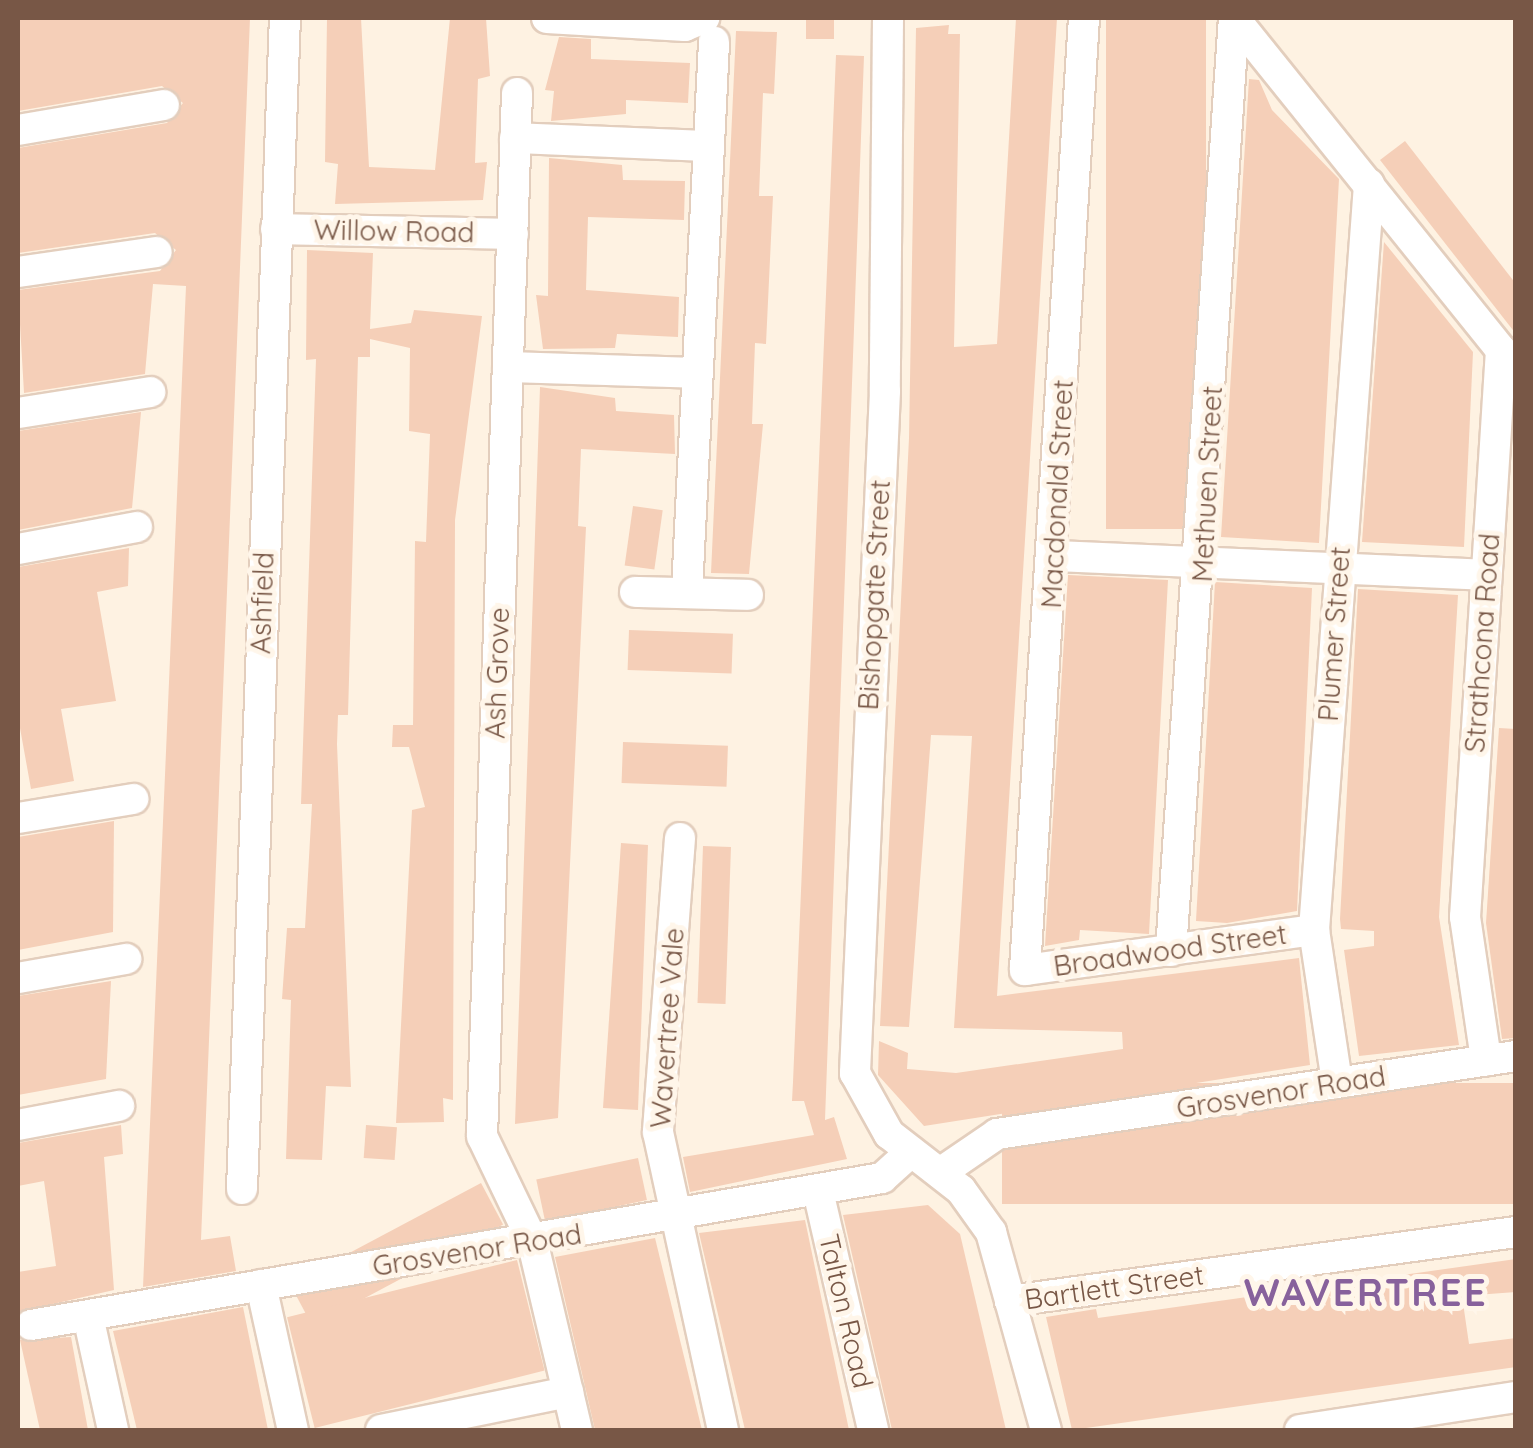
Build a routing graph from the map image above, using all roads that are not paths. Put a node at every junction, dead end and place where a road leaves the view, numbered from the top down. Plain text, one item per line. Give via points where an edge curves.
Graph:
1 (286, 18) edge
2 (547, 18) edge
3 (888, 18) edge
4 (1084, 18) edge
5 (1234, 18) edge
6 (709, 30) edge
7 (517, 93) dead end
8 (164, 105) dead end
9 (18, 130) edge
10 (515, 138) junction
11 (709, 146) junction
12 (1368, 184) junction
13 (276, 229) junction
14 (512, 234) junction
15 (157, 252) dead end
16 (18, 272) edge
17 (698, 359) junction
18 (508, 367) junction
19 (150, 392) dead end
20 (18, 413) edge
21 (136, 527) dead end
22 (18, 549) edge
23 (1054, 556) junction
24 (1203, 563) junction
25 (1339, 565) junction
26 (1486, 575) junction
27 (687, 591) junction
28 (635, 592) dead end
29 (748, 595) dead end
30 (132, 799) dead end
31 (18, 818) edge
32 (680, 838) dead end
33 (1314, 930) junction
34 (1171, 951) junction
35 (126, 960) dead end
36 (1025, 970) joint
37 (18, 978) edge
38 (1501, 1058) edge
39 (1337, 1082) junction
40 (119, 1106) dead end
41 (18, 1124) edge
42 (911, 1152) junction
43 (940, 1174) junction
44 (242, 1189) dead end
45 (818, 1191) junction
46 (674, 1217) junction
47 (1516, 1232) edge
48 (532, 1240) junction
49 (261, 1286) junction
50 (1010, 1301) junction
51 (88, 1316) junction
52 (31, 1325) dead end
53 (568, 1392) junction
54 (1516, 1397) edge
55 (113, 1430) edge
56 (293, 1430) edge
57 (381, 1430) edge
58 (576, 1430) edge
59 (723, 1430) edge
60 (873, 1430) edge
61 (1046, 1430) edge
62 (1300, 1430) edge

1 - 13 street, Ashfield
2 - 6 street
3 - 42 street, Bishopgate Street via 886,391 855,1073 874,1115
4 - 23 street, Macdonald Street
5 - 12 street, Strathcona Road
5 - 24 street, Methuen Street
6 - 11 street
7 - 10 street, Ash Grove
8 - 9 street
10 - 11 street
10 - 14 street, Ash Grove
11 - 17 street
12 - 25 street, Plumer Street
12 - 26 street, Strathcona Road via 1501,350
13 - 14 street, Willow Road
13 - 44 street, Ashfield
14 - 18 street, Ash Grove
15 - 16 street
17 - 18 street
17 - 27 street
18 - 48 street, Ash Grove via 482,1136
19 - 20 street
21 - 22 street
23 - 24 street
23 - 36 street, Macdonald Street
24 - 25 street
24 - 34 street, Methuen Street
25 - 26 street
25 - 33 street, Plumer Street
26 - 38 street, Strathcona Road via 1465,918
27 - 28 street
27 - 29 street
30 - 31 street
32 - 46 street, Wavertree Vale via 658,1132
33 - 34 street, Broadwood Street
33 - 39 street, Plumer Street
34 - 36 street, Broadwood Street
35 - 37 street
38 - 39 street, Grosvenor Road
39 - 43 street, Grosvenor Road via 997,1134
40 - 41 street
42 - 43 street, Bishopgate Street
42 - 45 street, Grosvenor Road via 898,1172
43 - 50 street, Bishopgate Street via 991,1232
45 - 46 street, Grosvenor Road
45 - 60 street, Talton Road
46 - 48 street, Grosvenor Road
46 - 59 street, Wavertree Vale
47 - 50 street, Bartlett Street
48 - 49 street, Grosvenor Road
48 - 53 street, Ash Grove
49 - 51 street, Grosvenor Road
49 - 56 street
50 - 61 street, Bishopgate Street
51 - 52 street, Grosvenor Road
51 - 55 street
53 - 57 street
53 - 58 street, Ash Grove
54 - 62 street

